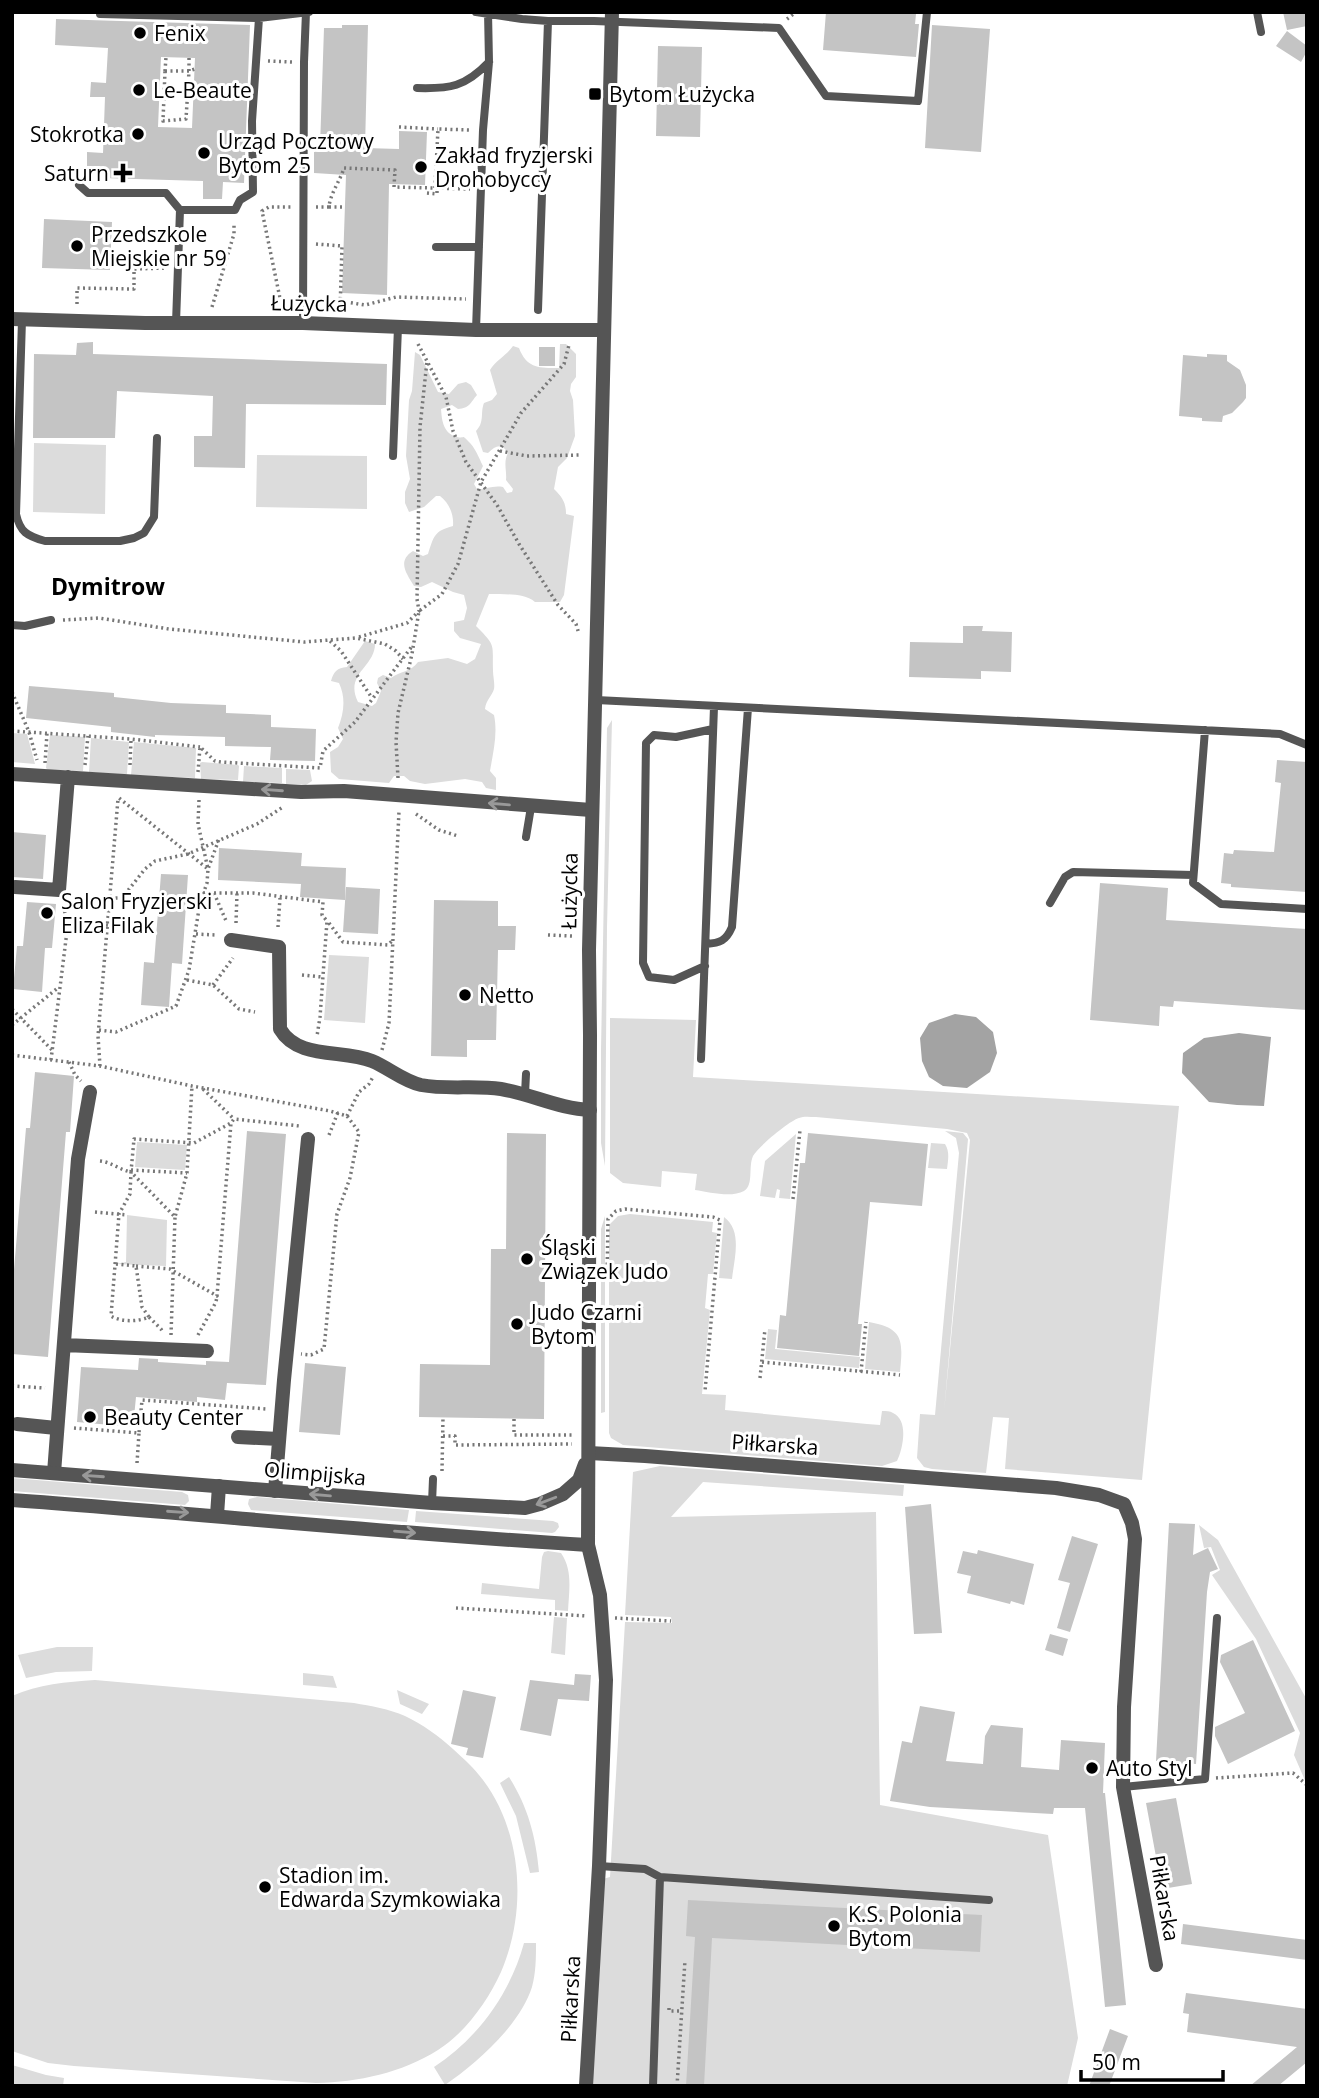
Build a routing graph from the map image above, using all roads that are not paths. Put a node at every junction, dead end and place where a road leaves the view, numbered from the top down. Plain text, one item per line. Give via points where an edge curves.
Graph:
1 (307, 12) edge
2 (476, 12) edge
3 (488, 12) edge
4 (927, 12) edge
5 (1257, 12) edge
6 (100, 14) edge
7 (612, 17) edge
8 (258, 18) junction
9 (548, 21) junction
10 (1261, 32) dead end
11 (489, 62) junction
12 (417, 88) dead end
13 (79, 185) dead end
14 (180, 210) junction
15 (436, 247) dead end
16 (479, 247) junction
17 (538, 310) dead end
18 (17, 319) edge
19 (176, 323) junction
20 (303, 323) junction
21 (398, 327) junction
22 (476, 330) junction
23 (604, 330) junction
24 (158, 439) dead end
25 (393, 456) dead end
26 (51, 620) road end
27 (12, 625) edge
28 (596, 700) junction
29 (714, 706) junction
30 (748, 708) junction
31 (713, 729) junction
32 (1205, 730) junction
33 (1307, 745) edge
34 (12, 774) edge
35 (68, 777) junction
36 (531, 807) junction
37 (591, 810) junction
38 (526, 837) dead end
39 (1193, 875) junction
40 (15, 887) dead end
41 (1049, 903) dead end
42 (1307, 909) edge
43 (230, 940) dead end
44 (706, 944) junction
45 (705, 966) junction
46 (701, 1059) dead end
47 (526, 1074) dead end
48 (90, 1092) dead end
49 (525, 1094) junction
50 (590, 1110) junction
51 (305, 1136) road end
52 (64, 1345) junction
53 (206, 1351) dead end
54 (17, 1424) dead end
55 (63, 1428) junction
56 (238, 1437) dead end
57 (279, 1439) junction
58 (589, 1453) junction
59 (12, 1470) edge
60 (54, 1473) junction
61 (433, 1479) dead end
62 (219, 1486) junction
63 (275, 1491) junction
64 (12, 1500) edge
65 (432, 1503) junction
66 (216, 1515) junction
67 (588, 1545) junction
68 (1217, 1618) dead end
69 (1124, 1787) junction
70 (599, 1866) junction
71 (660, 1877) junction
72 (989, 1900) dead end
73 (1156, 1965) dead end
74 (586, 2086) edge
75 (653, 2086) edge

1 - 8 lane
1 - 20 lane
2 - 3 lane
3 - 9 lane
3 - 11 lane
4 - 7 lane via 918,101 827,96 779,28
5 - 10 lane
6 - 8 lane
7 - 9 lane
7 - 23 street, Łużycka
8 - 14 lane via 253,192 240,200 235,210
9 - 17 lane
11 - 12 lane via 477,75 451,88
11 - 16 lane
13 - 14 lane via 88,193 166,193
14 - 19 lane
15 - 16 lane
16 - 22 lane
18 - 19 street, Łużycka
18 - 24 lane via 16,513 23,532 45,541 120,541 144,533 154,517
19 - 20 street, Łużycka
20 - 21 street, Łużycka
21 - 22 street, Łużycka
21 - 25 lane
22 - 23 street, Łużycka
23 - 28 street, Łużycka
26 - 27 lane
28 - 29 lane
28 - 37 street, Łużycka
29 - 30 lane
29 - 31 lane
30 - 32 lane
30 - 44 lane via 732,927 727,938
31 - 44 lane
31 - 45 lane via 676,737 654,734 646,743 643,963 649,977 674,980
32 - 33 lane via 1280,734
32 - 39 lane
34 - 35 street
36 -> 35 street via 399,802 344,791
35 - 40 street via 59,890
36 - 37 street
36 - 38 lane
37 - 50 street, Łużycka
39 - 41 lane via 1073,872
39 - 42 lane via 1193,883 1221,904
43 - 49 street via 279,947 279,1029 294,1044 356,1056 420,1085
44 - 45 lane
45 - 46 lane
47 - 49 lane
48 - 52 street via 78,1159
49 - 50 street
50 - 58 street, Łużycka via 595,1194
51 - 57 street
52 - 53 street
52 - 55 street via 59,1389
54 - 55 street
55 - 60 street
56 - 57 street
57 - 63 street
58 -> 65 street, Olimpijska via 579,1480 563,1494 540,1504 525,1508
58 - 67 street, Piłkarska
58 - 69 street, Piłkarska via 907,1472 1056,1488 1124,1504 1135,1539 1124,1707
59 - 60 street, Olimpijska
62 -> 60 street, Olimpijska
61 - 65 lane
62 - 63 street, Olimpijska
62 - 66 street
65 -> 63 street, Olimpijska
64 -> 66 street
66 -> 67 street
67 - 70 street, Piłkarska via 600,1595 606,1680
68 - 69 lane via 1205,1779
69 - 73 street, Piłkarska
70 - 71 lane via 645,1869
70 - 74 street, Piłkarska
71 - 72 lane
71 - 75 lane

